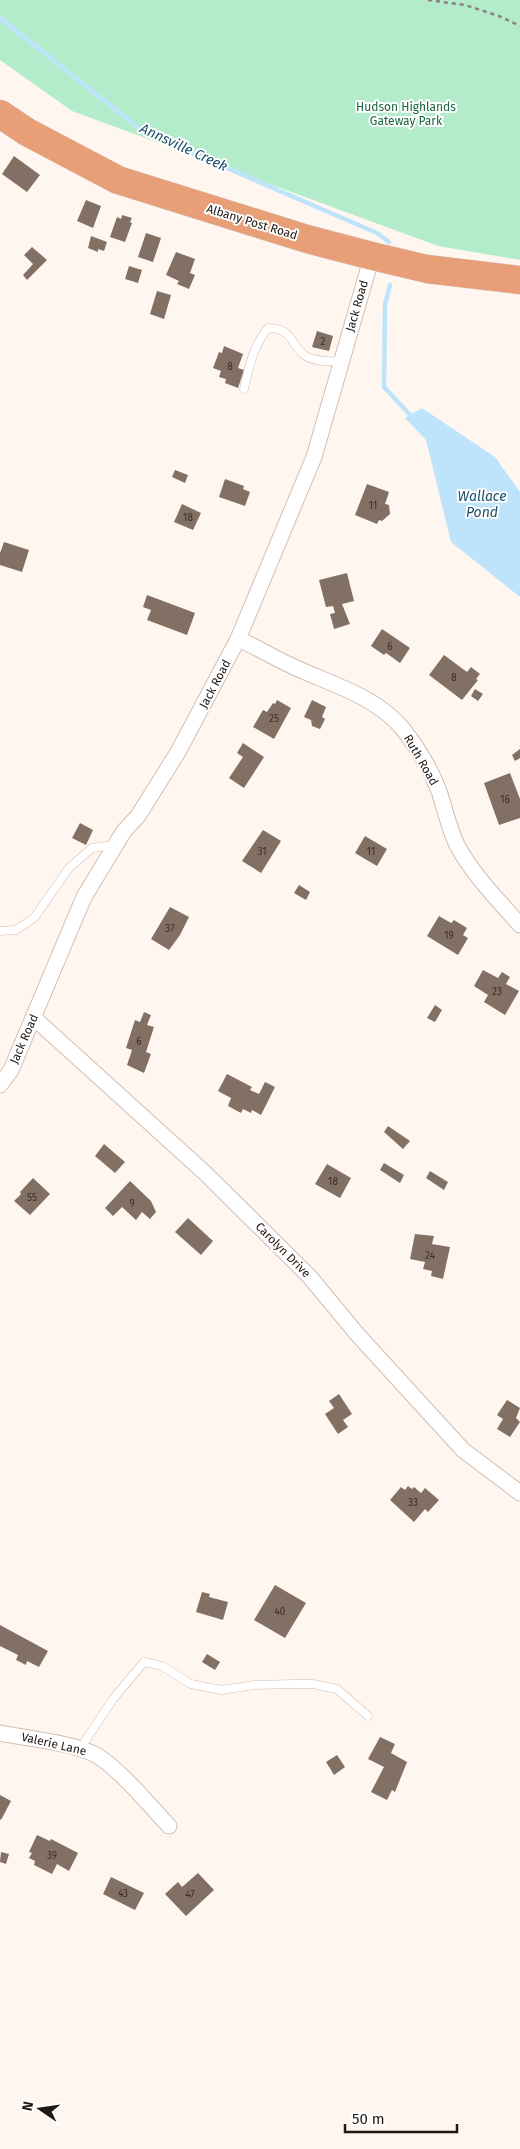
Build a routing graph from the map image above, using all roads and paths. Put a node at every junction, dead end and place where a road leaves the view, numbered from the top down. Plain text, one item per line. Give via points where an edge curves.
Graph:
1 (428, 0) edge
2 (520, 26) edge
3 (0, 114) edge
4 (372, 256) junction
5 (520, 280) edge
6 (341, 362) junction
7 (244, 389) dead end
8 (238, 639) junction
9 (116, 845) junction
10 (520, 925) edge
11 (0, 931) edge
12 (34, 1018) junction
13 (0, 1085) edge
14 (520, 1492) edge
15 (368, 1716) dead end
16 (0, 1733) edge
17 (80, 1749) junction
18 (169, 1826) dead end

1 - 2 path via 465,5
3 - 4 highway, Albany Post Road via 27,132 118,180
4 - 5 highway, Albany Post Road via 427,269
4 - 6 street, Jack Road
6 - 7 lane via 304,356 280,328 268,328 255,348
6 - 8 street, Jack Road via 314,457
8 - 9 street, Jack Road via 178,752
8 - 10 street, Ruth Road via 384,710 402,728 438,788 456,843 472,871
9 - 11 lane via 92,848 69,868 34,918 16,930
9 - 12 street, Jack Road via 84,897
12 - 13 street, Jack Road via 11,1070
12 - 14 street, Carolyn Drive via 205,1173 309,1276 463,1450
15 - 17 lane via 337,1689 294,1684 220,1690 192,1684 162,1666 144,1662 113,1699
16 - 17 street, Valerie Lane
17 - 18 street, Valerie Lane via 97,1755

